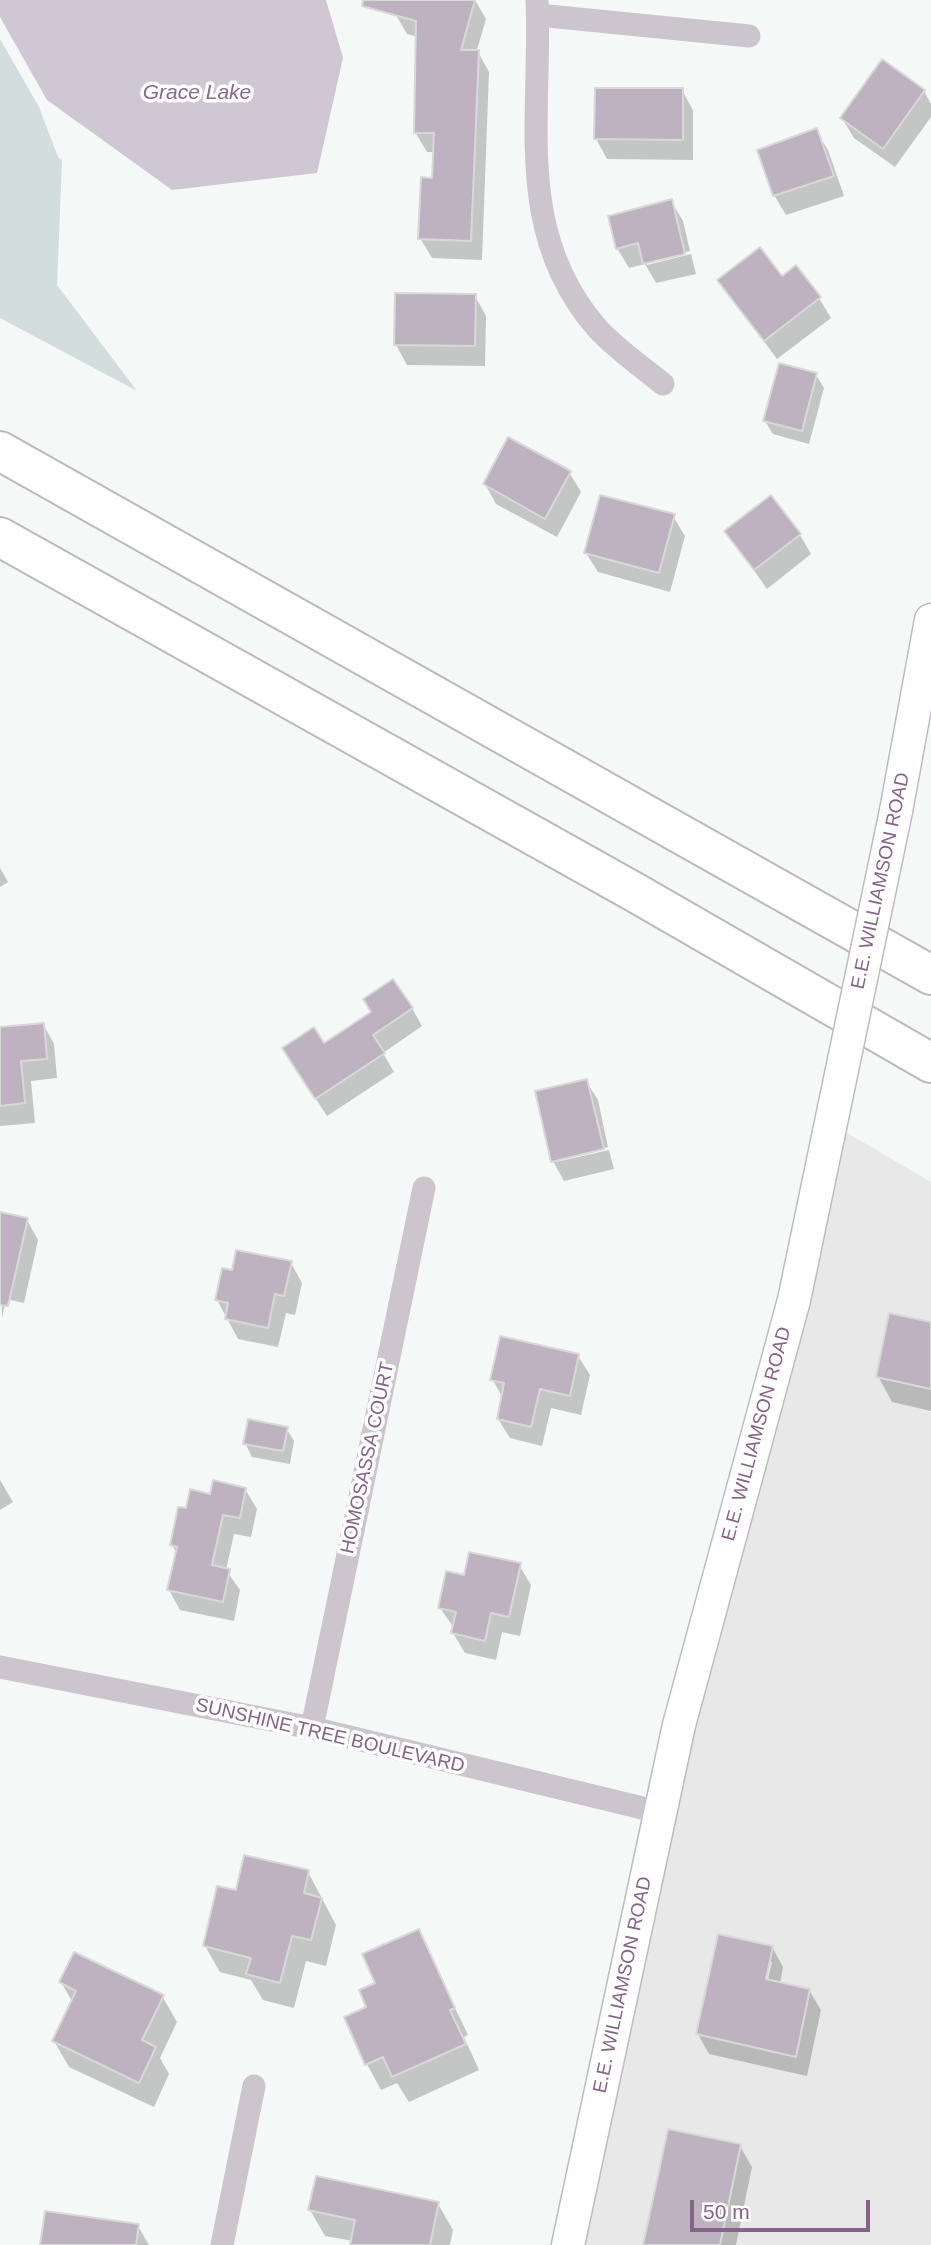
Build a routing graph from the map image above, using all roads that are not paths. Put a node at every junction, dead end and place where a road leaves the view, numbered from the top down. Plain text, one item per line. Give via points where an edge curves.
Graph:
1 (537, 8) edge
2 (749, 36) dead end
3 (663, 384) dead end
4 (0, 451) edge
5 (0, 537) edge
6 (931, 620) edge
7 (931, 975) edge
8 (931, 1063) edge
9 (424, 1188) dead end
10 (0, 1667) edge
11 (312, 1728) junction
12 (659, 1812) junction
13 (254, 2086) dead end
14 (222, 2245) edge
15 (568, 2245) edge

1 - 2 street
1 - 3 street via 537,190 549,247 572,296 599,330
4 - 7 highway
5 - 8 highway
6 - 12 street, E.E. WILLIAMSON ROAD, bridge via 797,1288 696,1652
9 - 11 street, HOMOSASSA COURT
10 - 11 street, SUNSHINE TREE BOULEVARD
11 - 12 street, SUNSHINE TREE BOULEVARD
12 - 15 street, E.E. WILLIAMSON ROAD
13 - 14 street

